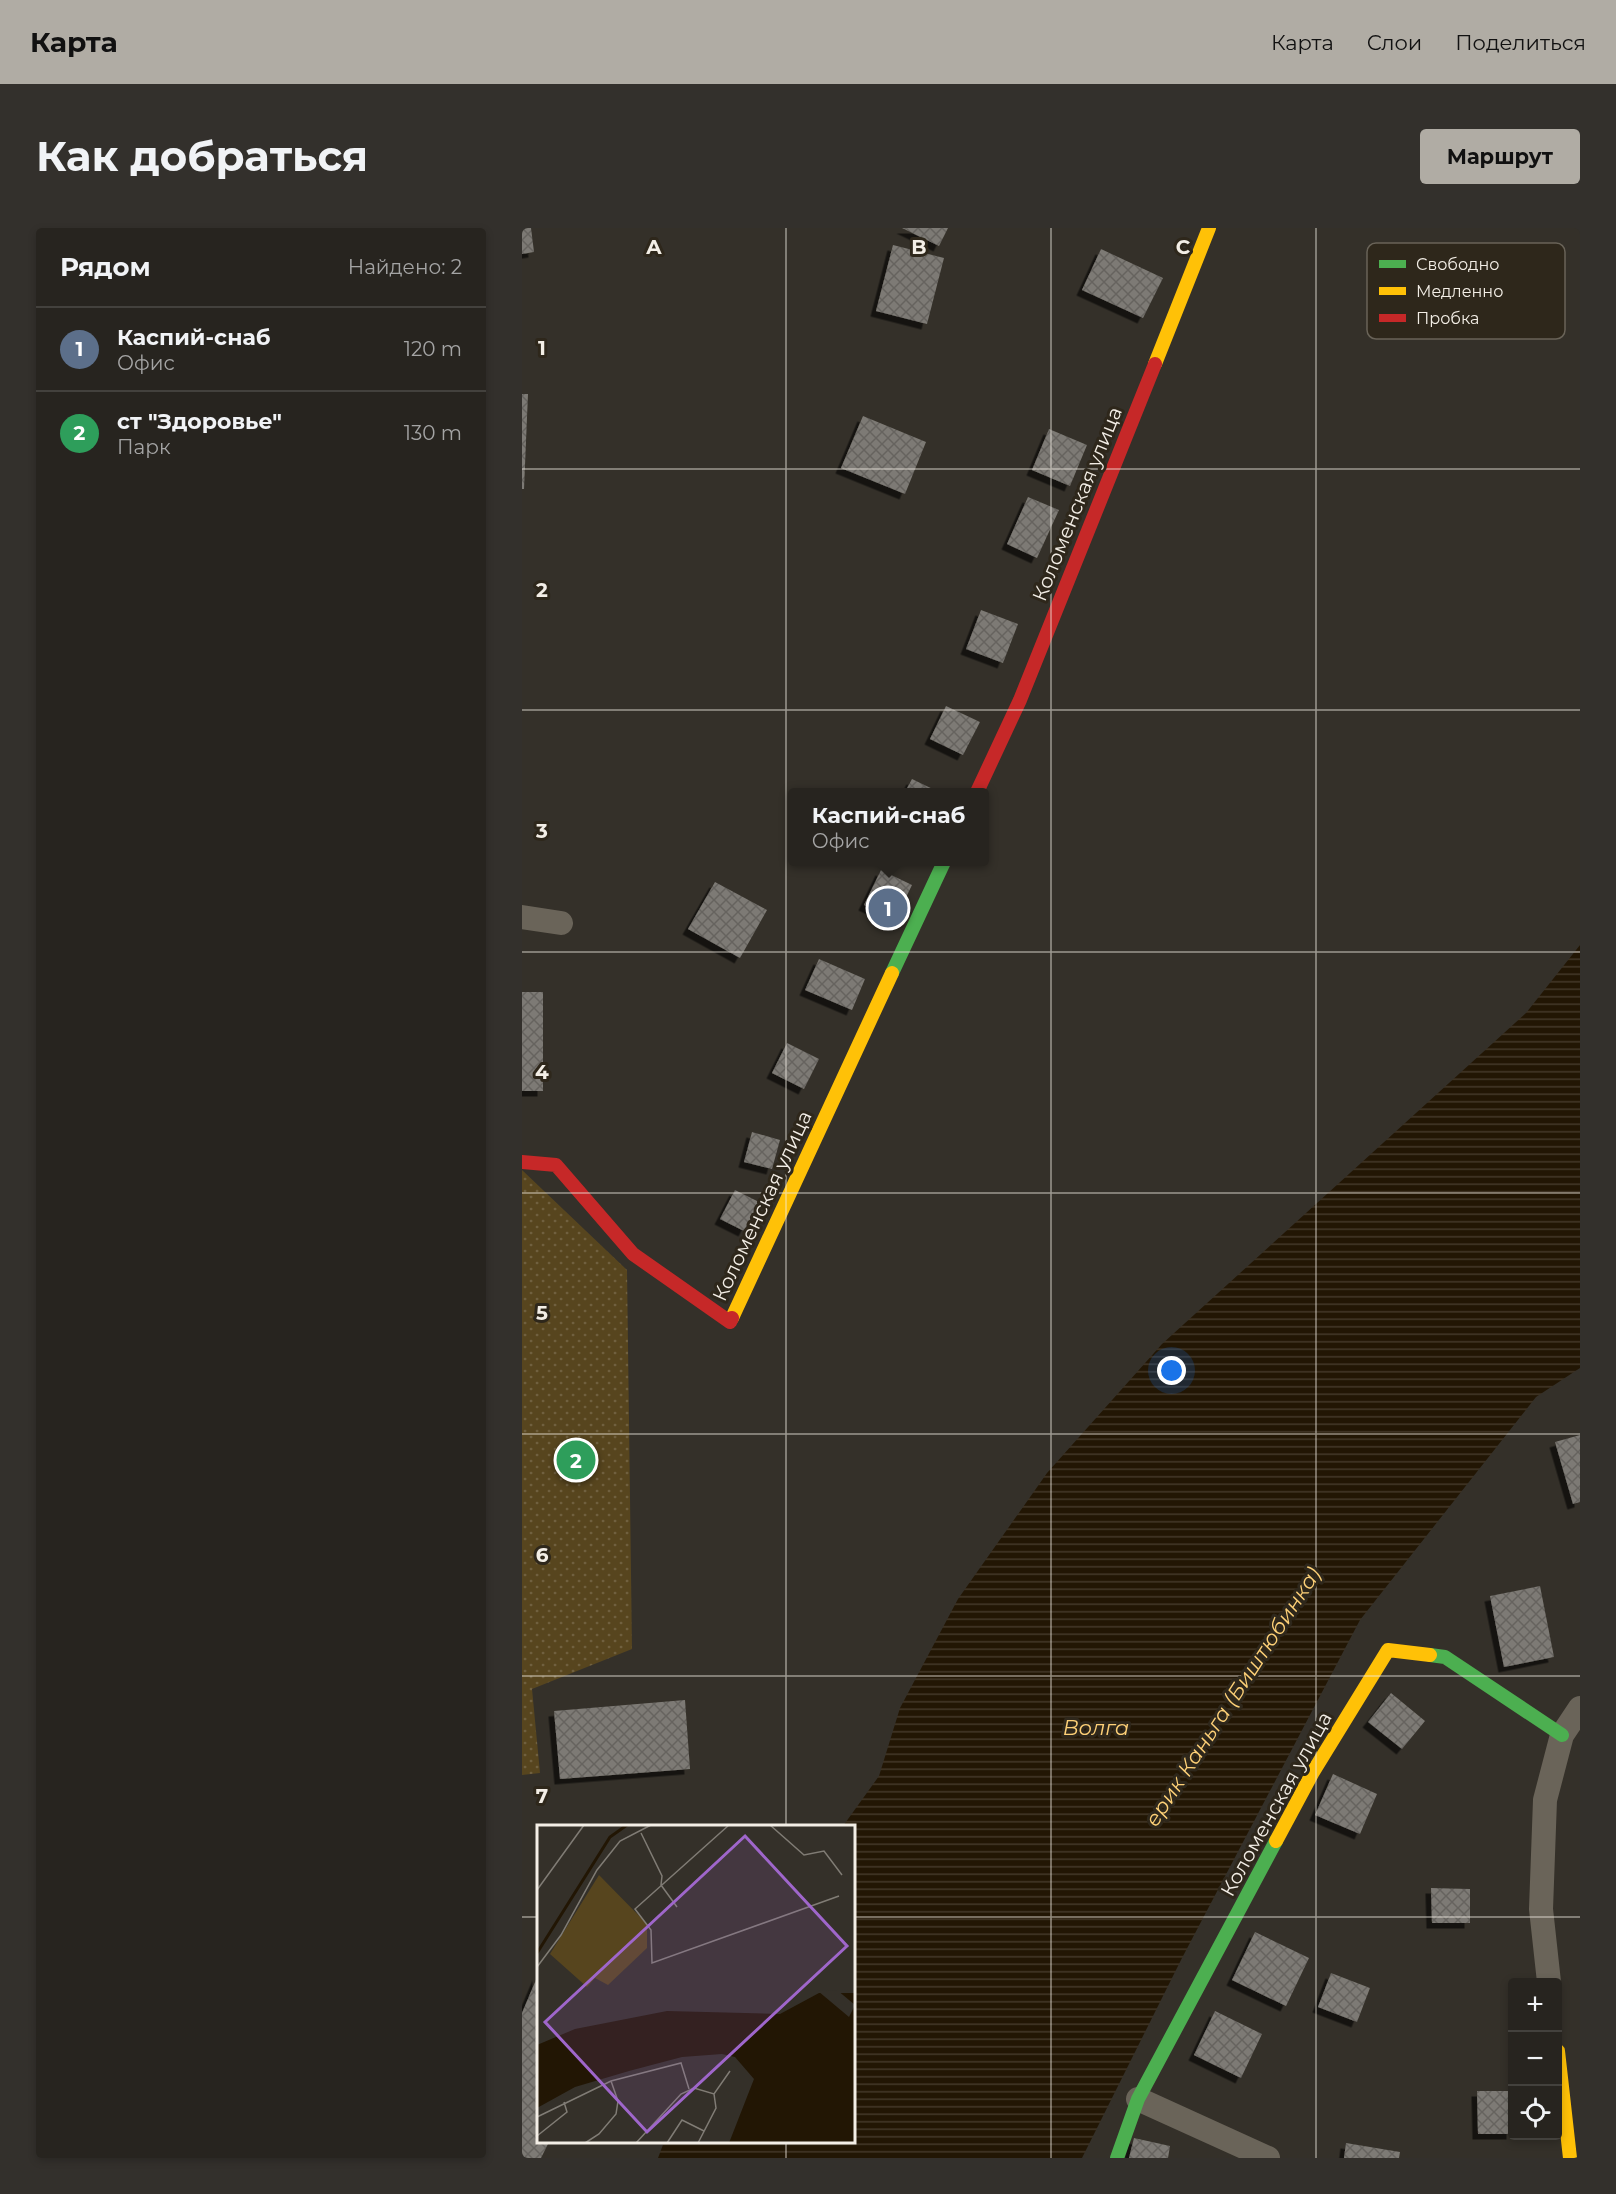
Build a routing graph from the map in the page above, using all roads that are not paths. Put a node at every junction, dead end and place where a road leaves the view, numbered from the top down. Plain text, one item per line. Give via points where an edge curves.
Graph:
1 (1209, 228) edge
2 (979, 788) edge
3 (943, 866) edge
4 (522, 917) edge
5 (561, 923) dead end
6 (522, 1162) edge
7 (1580, 1708) edge
8 (1563, 1735) junction
9 (1549, 1978) edge
10 (1561, 2086) edge
11 (1138, 2099) junction
12 (1117, 2158) edge
13 (1268, 2158) edge
14 (1570, 2158) edge

1 - 2 street, Коломенская улица via 1020,700
3 - 6 street, Коломенская улица via 730,1322 633,1254 556,1165
4 - 5 street
7 - 8 street
8 - 9 street via 1545,1800 1541,1909
8 - 11 street, Коломенская улица via 1445,1657 1388,1650 1313,1772
10 - 14 street
11 - 12 street, Коломенская улица
11 - 13 street

